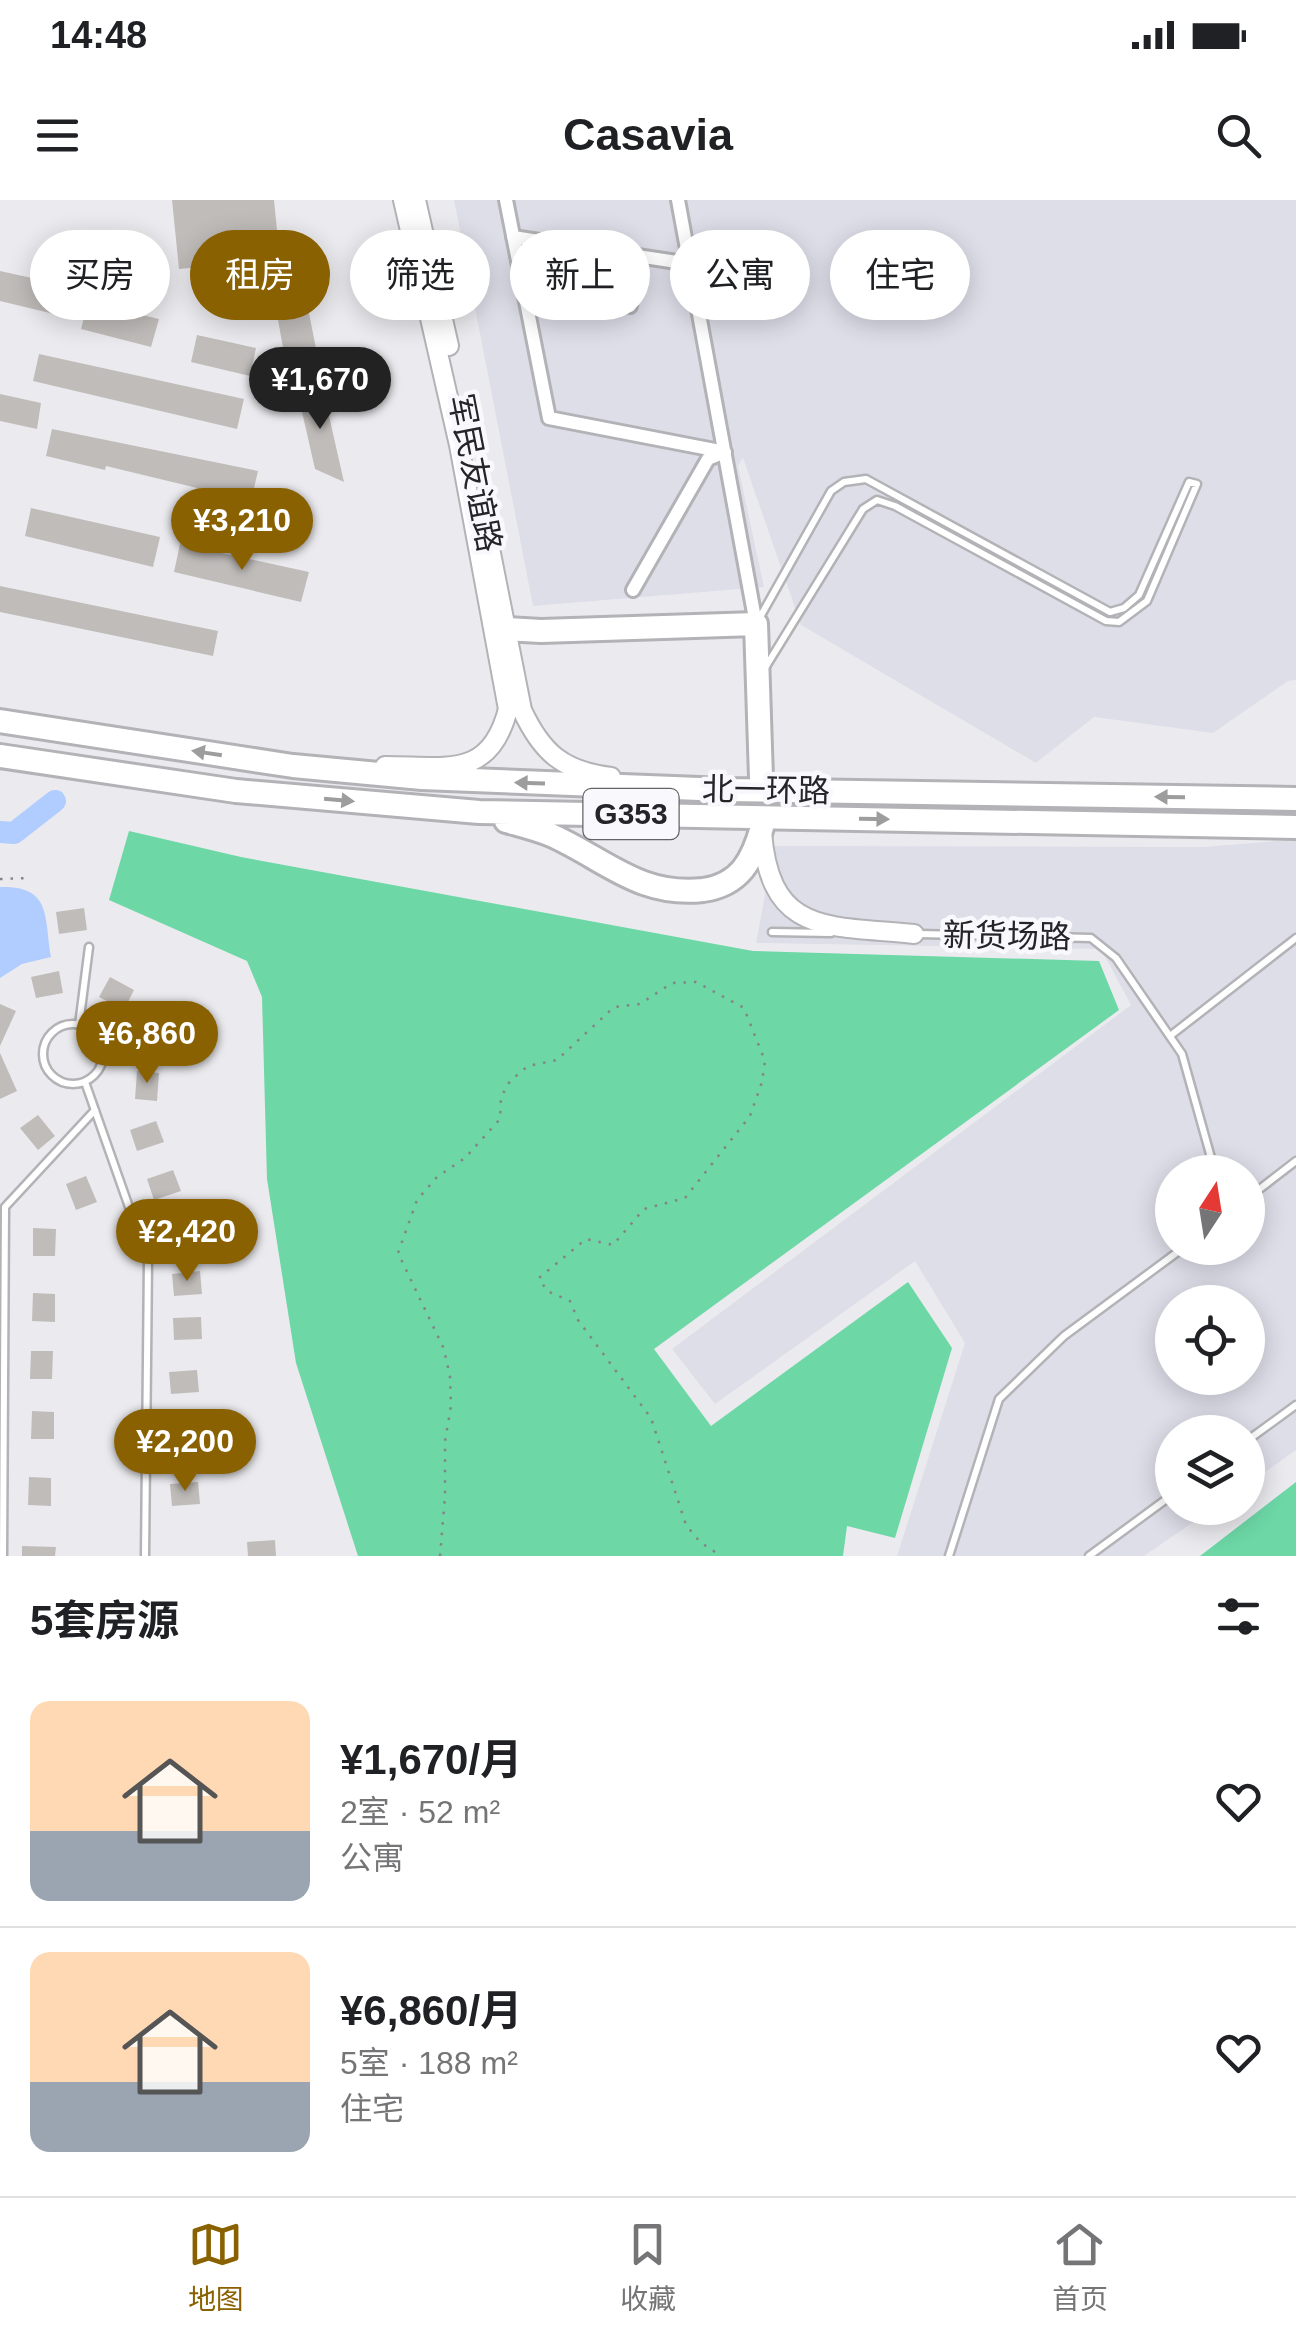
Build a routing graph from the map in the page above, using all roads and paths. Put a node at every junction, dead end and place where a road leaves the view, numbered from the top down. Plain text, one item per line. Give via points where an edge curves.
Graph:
1 (403, 200) edge
2 (416, 200) edge
3 (506, 200) edge
4 (678, 200) edge
5 (512, 230) edge
6 (684, 230) edge
7 (530, 320) edge
8 (700, 320) edge
9 (725, 452) junction
10 (633, 590) dead end
11 (756, 624) junction
12 (499, 628) junction
13 (758, 680) junction
14 (0, 722) edge
15 (0, 756) edge
16 (293, 766) junction
17 (761, 778) dead end
18 (725, 790) junction
19 (1296, 799) edge
20 (478, 812) junction
21 (762, 827) joint
22 (1296, 827) edge
23 (28, 878) dead end
24 (0, 879) edge
25 (772, 932) dead end
26 (914, 934) junction
27 (1296, 938) edge
28 (89, 947) dead end
29 (79, 1024) junction
30 (1170, 1036) junction
31 (85, 1082) junction
32 (95, 1110) junction
33 (1209, 1155) edge
34 (1296, 1160) edge
35 (1265, 1185) edge
36 (1160, 1265) edge
37 (1296, 1405) edge
38 (1265, 1428) edge
39 (1155, 1507) edge
40 (3, 1556) edge
41 (146, 1556) edge
42 (440, 1556) edge
43 (722, 1556) edge
44 (949, 1556) edge
45 (1089, 1556) edge

1 - 12 street, 军民友谊路
2 - 12 street, 军民友谊路 via 470,440
3 - 5 street
4 - 6 street
7 - 9 street via 549,418
8 - 9 street
9 - 10 street via 708,458
9 - 11 street
11 - 12 highway
11 - 13 highway
11 - 13 lane via 831,491 844,482 866,479 1110,612 1139,596 1189,482 1198,484 1147,601 1119,622 876,500 863,509
12 - 16 street via 508,709 502,732 482,758 455,766
12 - 18 street via 522,710 547,752 591,774
13 - 17 highway
16 -> 14 highway, 北一环路 / G353
15 -> 20 highway, 北一环路 / G353 via 236,791
18 -> 16 highway, 北一环路 / G353
19 -> 18 highway, 北一环路 / G353
20 - 21 highway via 550,834 640,884 668,892 717,888 736,878 750,863
20 -> 22 highway, 北一环路 / G353
21 - 26 street via 764,858 788,909 818,922
23 - 24 path
25 - 26 lane, 新货场路
26 - 30 lane, 新货场路 via 1091,938 1116,958
27 - 30 lane
28 - 29 lane
29 - 31 lane via 96,1034 102,1050 100,1067
29 - 31 lane via 50,1034 42,1059 54,1078
30 - 33 lane, 新货场路 via 1182,1054
31 - 32 lane
32 - 40 lane via 6,1207
32 - 41 lane via 148,1261
34 - 35 lane
36 - 44 lane via 1064,1336 999,1399
37 - 38 lane
39 - 45 lane
42 - 43 path via 450,1377 398,1252 417,1200 500,1119 510,1080 528,1066 557,1060 614,1007 640,1004 672,983 696,982 744,1008 765,1061 750,1116 685,1198 644,1209 613,1244 586,1239 539,1278 547,1292 570,1302 651,1418 686,1526

